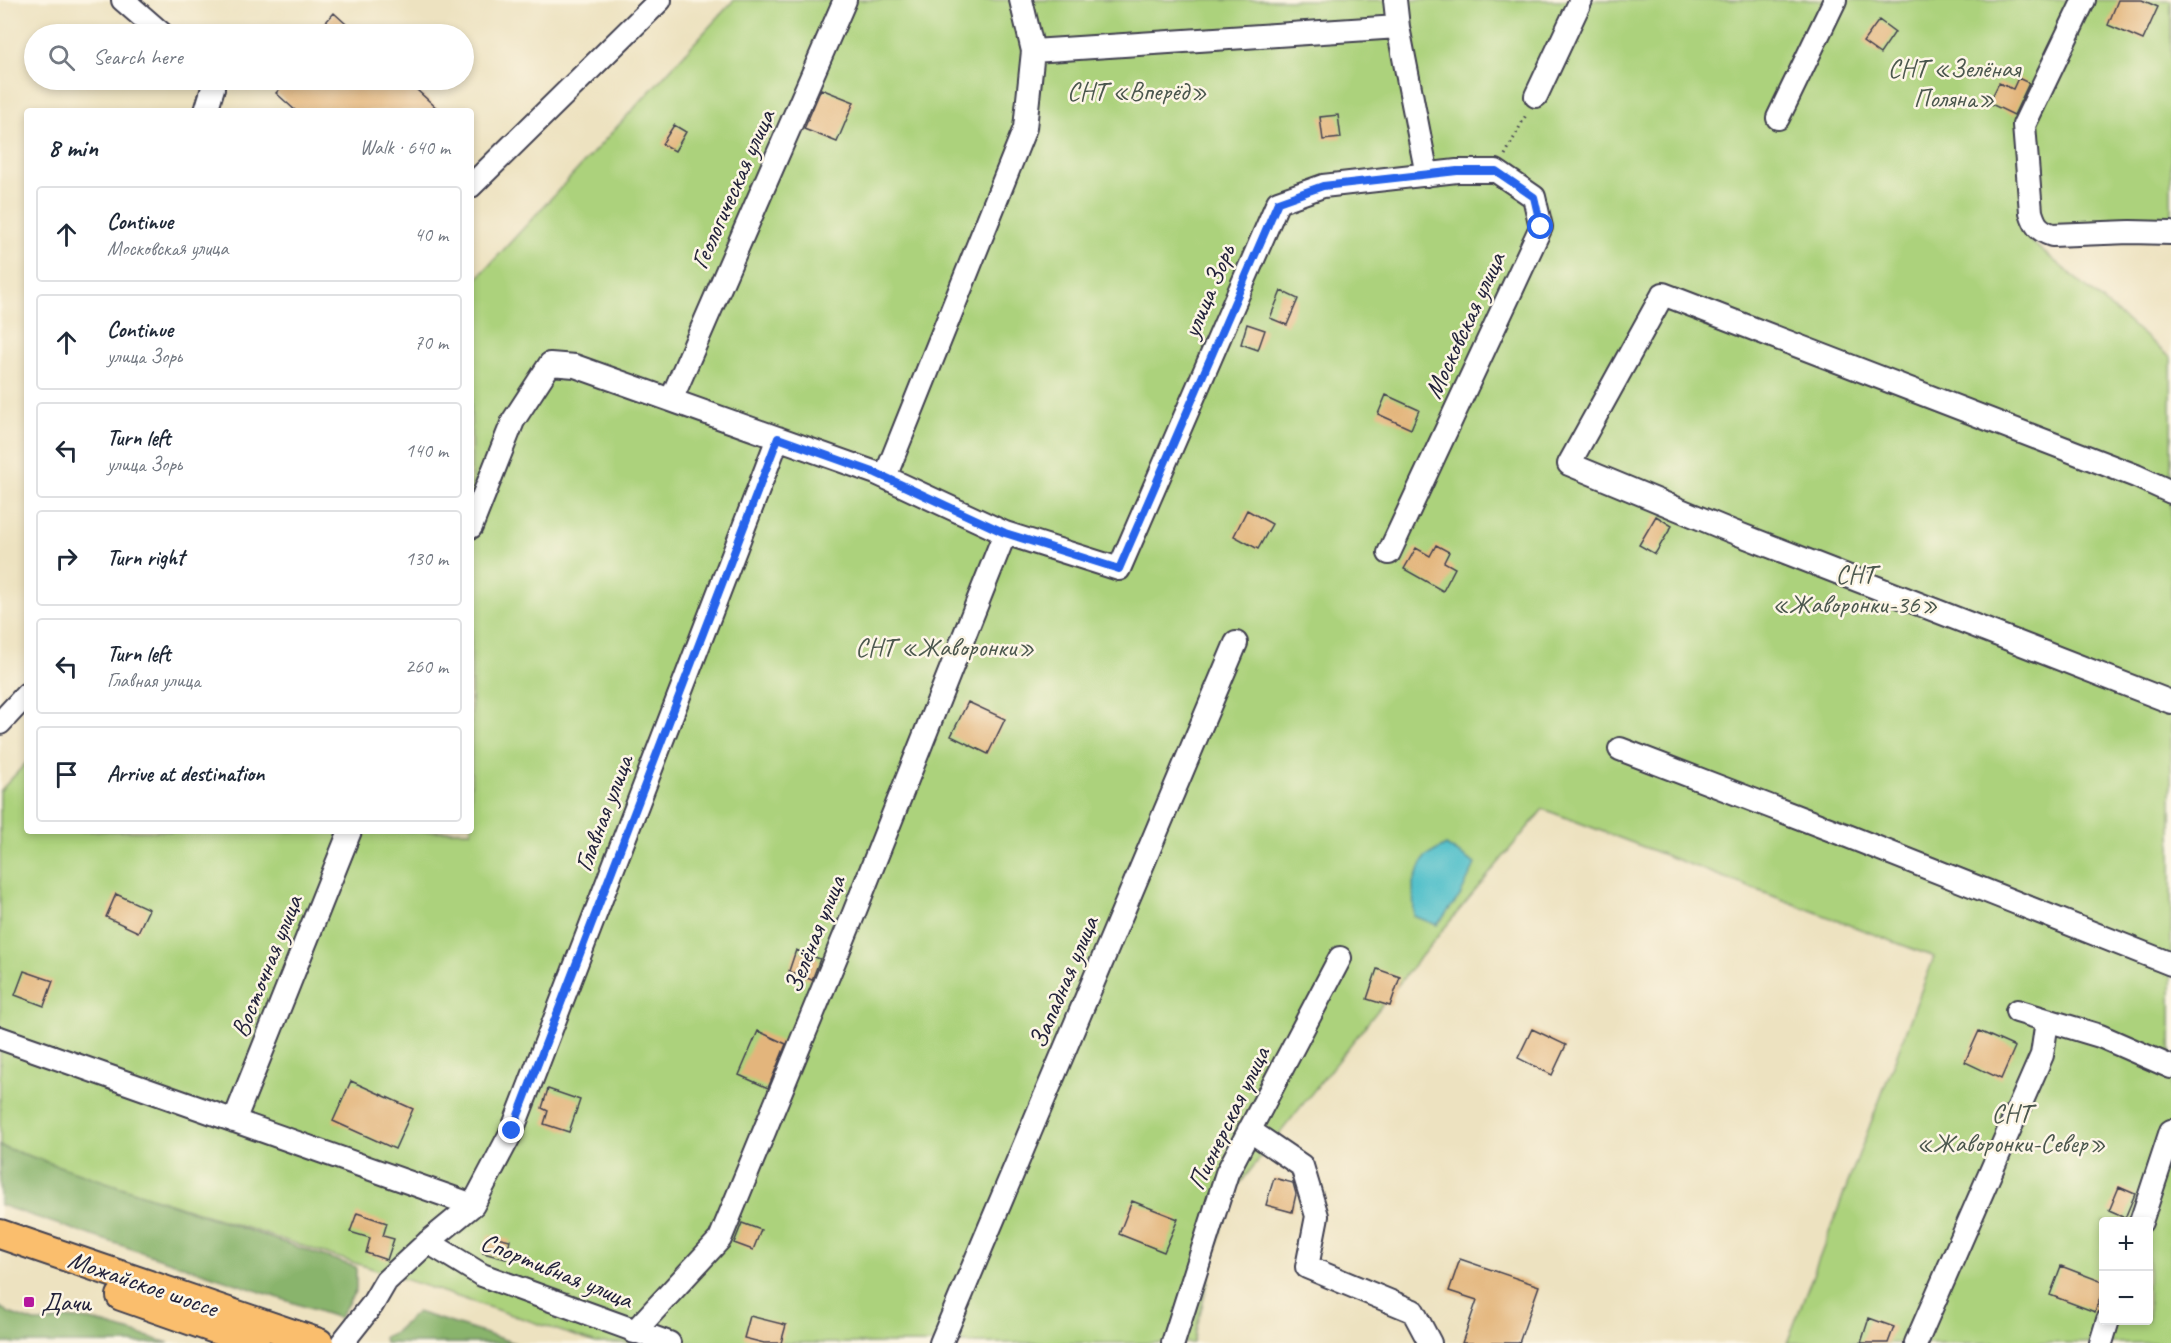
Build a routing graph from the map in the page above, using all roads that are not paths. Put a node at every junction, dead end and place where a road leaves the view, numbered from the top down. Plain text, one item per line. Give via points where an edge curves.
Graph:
1 (123, 0) edge
2 (660, 0) edge
3 (845, 0) edge
4 (1021, 0) edge
5 (1395, 0) edge
6 (1581, 0) edge
7 (1835, 0) edge
8 (2084, 0) edge
9 (151, 24) edge
10 (1398, 27) junction
11 (1033, 51) junction
12 (212, 90) edge
13 (1536, 96) road end
14 (207, 108) edge
15 (1778, 118) dead end
16 (1457, 171) joint
17 (1427, 175) junction
18 (474, 183) edge
19 (2171, 233) edge
20 (671, 400) junction
21 (778, 438) junction
22 (885, 477) junction
23 (2171, 492) edge
24 (474, 519) edge
25 (1005, 533) junction
26 (1389, 553) dead end
27 (1236, 643) dead end
28 (24, 697) edge
29 (2171, 702) edge
30 (0, 723) edge
31 (1620, 749) dead end
32 (349, 834) edge
33 (1340, 958) dead end
34 (2171, 964) edge
35 (2018, 1011) dead end
36 (2046, 1021) junction
37 (0, 1038) edge
38 (2171, 1067) edge
39 (234, 1121) junction
40 (1250, 1131) junction
41 (2171, 1131) edge
42 (473, 1204) junction
43 (2142, 1217) edge
44 (0, 1234) edge
45 (428, 1242) junction
46 (0, 1255) edge
47 (2106, 1325) edge
48 (634, 1332) junction
49 (255, 1343) edge
50 (319, 1343) edge
51 (342, 1343) edge
52 (669, 1343) edge
53 (941, 1343) edge
54 (1173, 1343) edge
55 (1430, 1343) edge
56 (1916, 1343) edge
57 (2100, 1343) edge

1 - 9 street
2 - 18 street
3 - 20 street, Геологическая улица
4 - 11 street
5 - 10 street
6 - 13 street
7 - 15 street
8 - 19 street via 2024,125 2035,225 2052,235
10 - 11 street
10 - 17 street
11 - 22 street via 1025,128
12 - 14 street
16 - 17 street, улица Зорь
16 - 26 street, Московская улица via 1496,171 1534,197 1541,227
17 - 25 street, улица Зорь via 1323,186 1278,202 1119,569
20 - 21 street
20 - 24 street via 575,366 550,364 513,421
21 - 22 street
21 - 42 street, Главная улица via 512,1131
22 - 25 street
23 - 29 street via 1663,294 1569,464
25 - 48 street, Зелёная улица via 720,1239
27 - 53 street, Западная улица
28 - 30 street
31 - 34 street
32 - 39 street, Восточная улица
33 - 40 street, Пионерская улица
35 - 36 street
36 - 38 street via 2100,1036
36 - 56 street via 2042,1055
37 - 39 street
39 - 42 street
40 - 54 street, Пионерская улица via 1227,1173
40 - 55 street via 1302,1166 1317,1216 1307,1267 1413,1311
41 - 43 street
42 - 45 street
44 - 50 main road, Можайское шоссе
45 - 48 street, Спортивная улица via 482,1275
45 - 51 street via 386,1281
46 - 49 main road, Можайское шоссе
47 - 57 street
48 - 52 street, Спортивная улица

